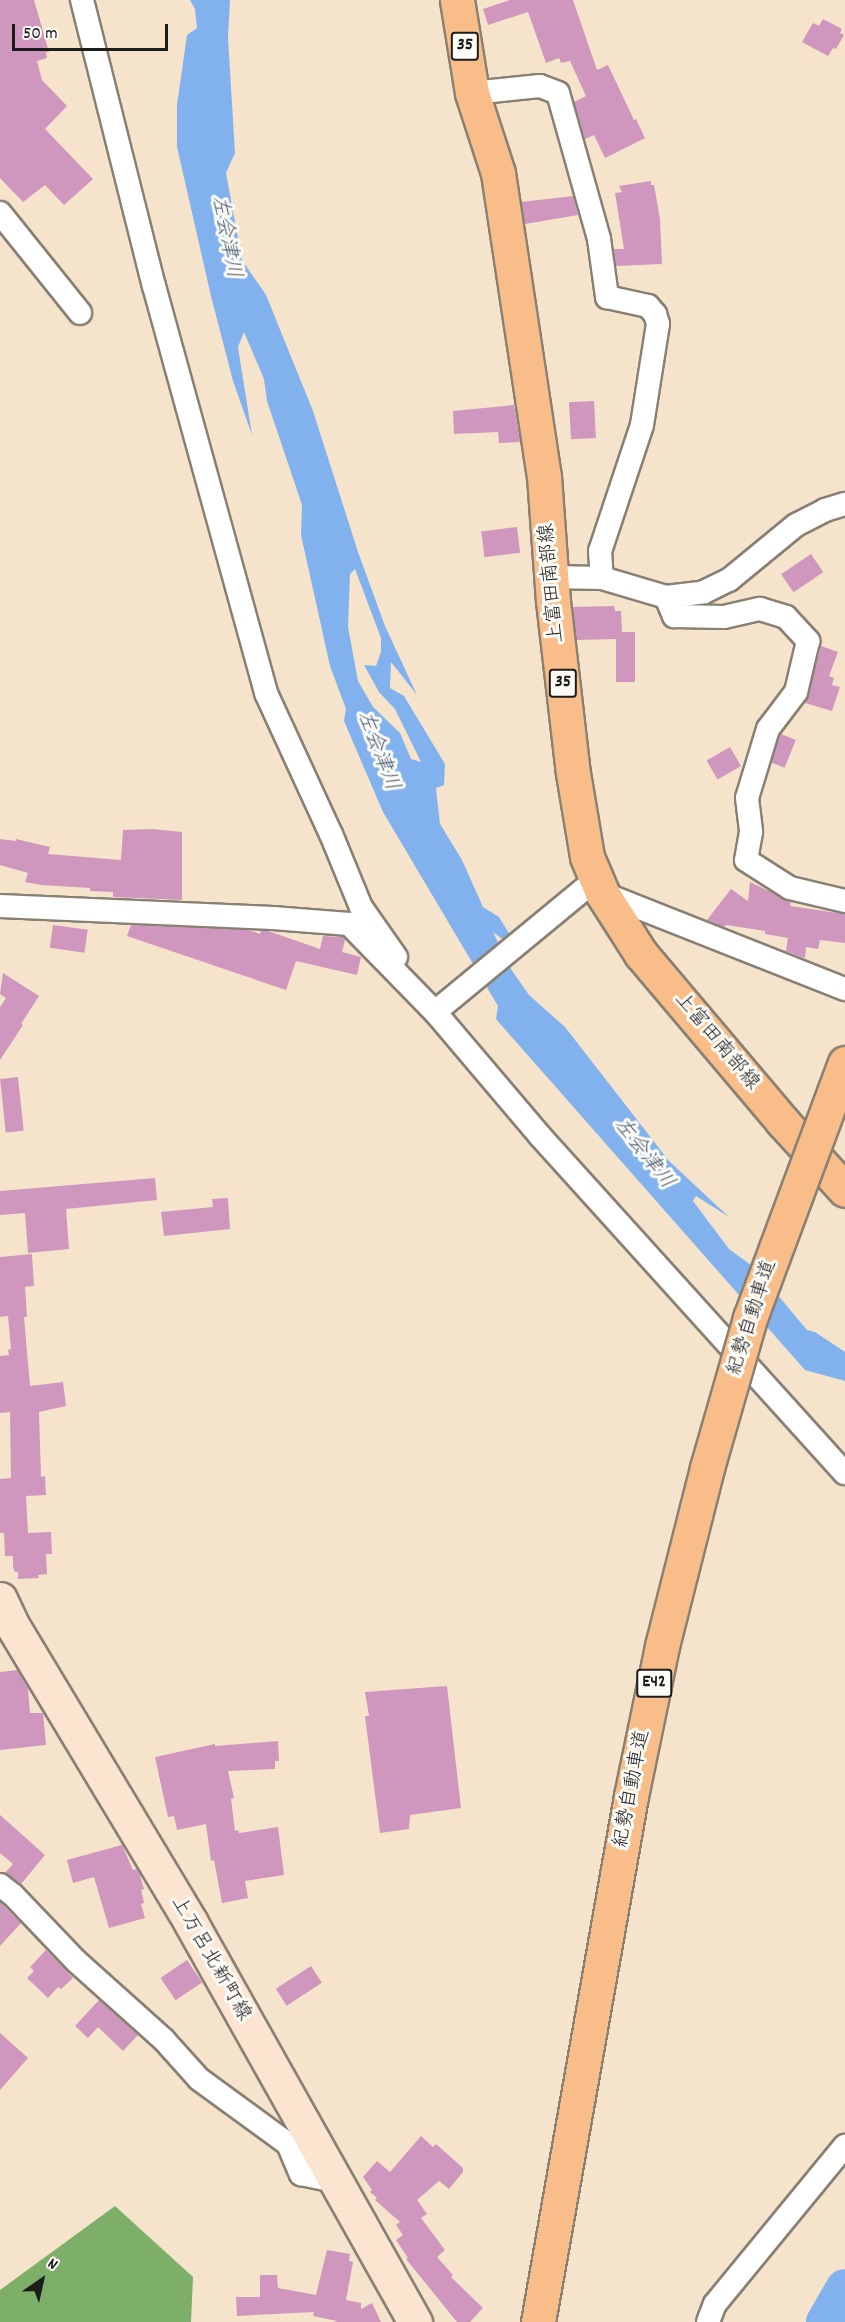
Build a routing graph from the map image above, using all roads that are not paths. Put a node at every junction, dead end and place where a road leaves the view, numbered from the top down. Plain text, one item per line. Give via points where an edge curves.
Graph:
1 (82, 0) edge
2 (457, 0) edge
3 (472, 93) junction
4 (0, 213) edge
5 (80, 313) dead end
6 (845, 504) edge
7 (551, 577) junction
8 (602, 578) junction
9 (666, 597) junction
10 (590, 890) junction
11 (845, 901) edge
12 (0, 906) edge
13 (845, 989) edge
14 (443, 1006) junction
15 (845, 1063) edge
16 (845, 1190) edge
17 (845, 1473) edge
18 (0, 1599) edge
19 (0, 1885) edge
20 (845, 2146) edge
21 (335, 2181) junction
22 (415, 2322) edge
23 (538, 2322) edge
24 (708, 2322) edge

1 - 14 street via 154,286 266,693 361,907
2 - 3 main road, 上富田南部線 / 35
3 - 7 main road, 上富田南部線 / 35 via 498,173 544,476
3 - 8 street via 540,86 558,93 600,239 608,297 648,306 658,324 642,425 600,550
4 - 5 street
6 - 9 street via 796,525 729,580 704,592
7 - 8 street
7 - 10 main road, 上富田南部線 / 35
8 - 9 street
9 - 11 street via 674,616 724,617 760,609 786,617 808,641 796,692 768,729 747,798 751,832 746,860 790,888
10 - 13 street
10 - 14 street
10 - 16 main road, 上富田南部線 / 35 via 782,1121
12 - 14 street via 349,924
14 - 17 street via 541,1137
15 - 23 main road, 紀勢自動車道 / E42, bridge via 750,1318 706,1468 665,1635 631,1796
18 - 21 main road, 上万呂北新町線 via 191,1923
19 - 21 street via 75,1961 164,2040 199,2079 288,2144 301,2174
20 - 24 street via 716,2304
21 - 22 main road, 上万呂北新町線

